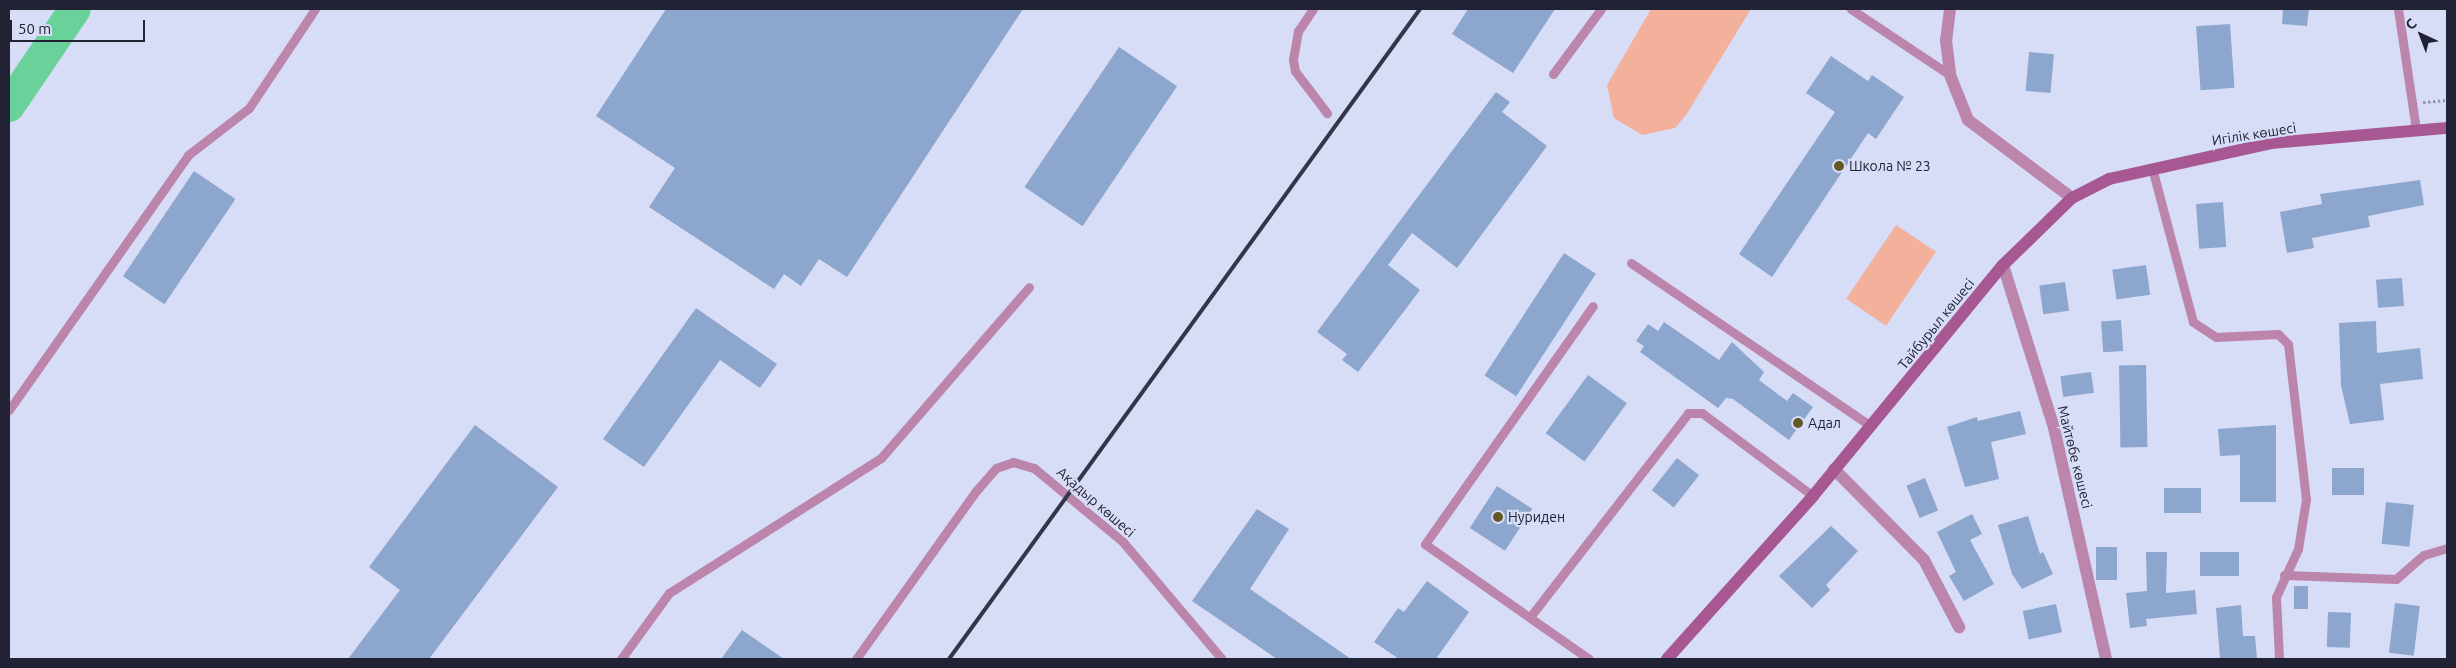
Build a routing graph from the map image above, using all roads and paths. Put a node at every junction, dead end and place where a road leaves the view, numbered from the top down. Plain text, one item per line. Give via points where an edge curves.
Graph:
1 (315, 9) edge
2 (1313, 9) edge
3 (1601, 9) edge
4 (1851, 9) edge
5 (1950, 9) edge
6 (2398, 9) edge
7 (1553, 74) dead end
8 (1950, 75) junction
9 (2447, 100) edge
10 (2411, 103) junction
11 (1327, 112) dead end
12 (2447, 128) edge
13 (2416, 130) junction
14 (2152, 168) junction
15 (2072, 198) junction
16 (1631, 263) dead end
17 (2003, 265) junction
18 (1029, 287) dead end
19 (1593, 306) dead end
20 (9, 410) edge
21 (1871, 426) junction
22 (1834, 469) junction
23 (1813, 496) junction
24 (2447, 548) edge
25 (2284, 575) junction
26 (1530, 617) junction
27 (1959, 627) dead end
28 (621, 659) edge
29 (856, 659) edge
30 (1222, 659) edge
31 (1590, 659) edge
32 (1667, 659) edge
33 (2106, 659) edge
34 (2279, 659) edge

1 - 20 lane via 249,108 188,156
2 - 11 lane via 1298,31 1293,59 1295,72
3 - 7 lane
4 - 8 lane
5 - 8 street via 1946,40
6 - 10 lane
8 - 15 street via 1968,120
9 - 10 path
10 - 13 lane
12 - 13 main road, Игілік көшесі
13 - 14 main road, Игілік көшесі via 2271,143
14 - 15 main road, Игілік көшесі via 2109,179
14 - 25 lane via 2193,322 2216,337 2278,334 2288,344 2302,440 2306,499 2298,549
15 - 17 main road, Тайбурыл көшесі
16 - 21 lane
17 - 21 main road, Тайбурыл көшесі
17 - 33 street, Майтөбе көшесі via 2054,428
18 - 28 lane via 881,458 669,593
19 - 26 lane via 1425,544
21 - 22 main road, Тайбурыл көшесі
22 - 23 main road, Тайбурыл көшесі
22 - 27 street via 1924,560
23 - 26 lane via 1702,413 1688,413 1676,423
23 - 32 main road, Тайбурыл көшесі
24 - 25 lane via 2424,555 2396,580
25 - 34 lane via 2276,597
26 - 31 lane
29 - 30 lane, Ақадыр көшесі via 976,491 996,468 1013,462 1034,468 1123,542

